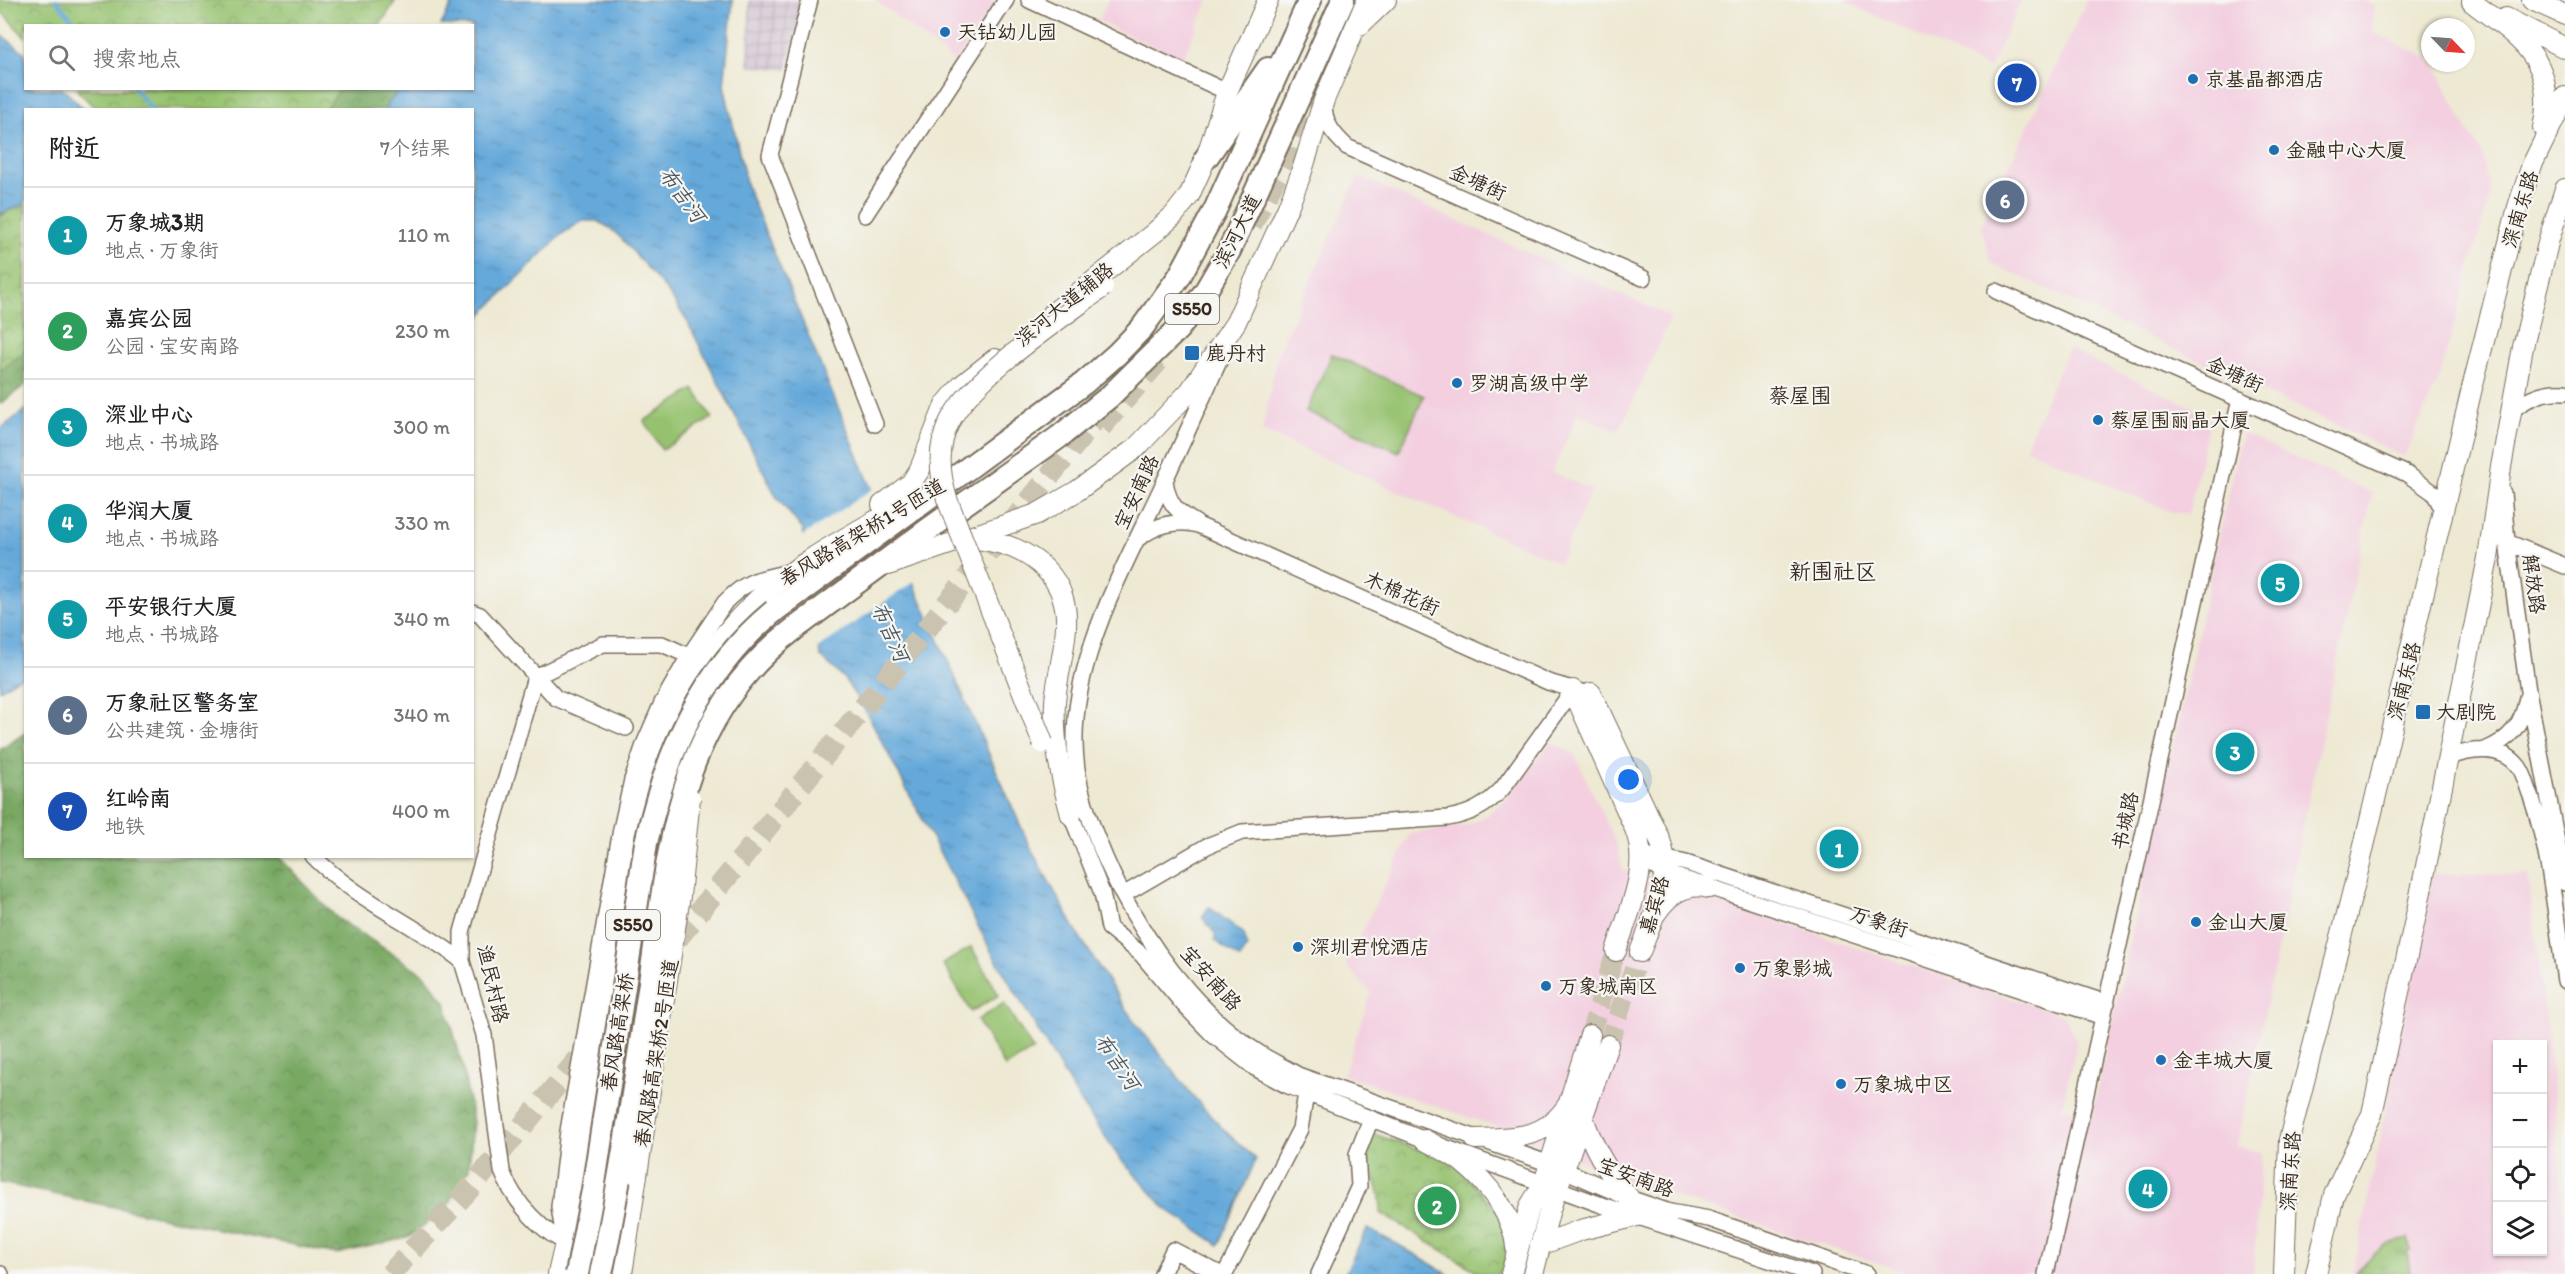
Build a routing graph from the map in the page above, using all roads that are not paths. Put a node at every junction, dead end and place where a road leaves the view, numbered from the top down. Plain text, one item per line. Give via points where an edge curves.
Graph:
1 (810, 0) edge
2 (1006, 0) edge
3 (1029, 0) edge
4 (1268, 0) edge
5 (1343, 0) edge
6 (1366, 0) edge
7 (1386, 0) edge
8 (2532, 0) edge
9 (2470, 1) edge
10 (1308, 2) edge
11 (2565, 15) edge
12 (1294, 34) junction
13 (1348, 42) junction
14 (2565, 48) edge
15 (1227, 92) junction
16 (2565, 97) edge
17 (1324, 100) junction
18 (1206, 158) junction
19 (2532, 165) junction
20 (1189, 196) junction
21 (2563, 198) edge
22 (865, 215) dead end
23 (1643, 278) dead end
24 (1996, 291) dead end
25 (1236, 322) junction
26 (2565, 392) edge
27 (2240, 399) junction
28 (2510, 412) junction
29 (875, 424) dead end
30 (2500, 467) junction
31 (1165, 480) junction
32 (915, 494) junction
33 (2444, 512) junction
34 (1198, 525) junction
35 (933, 538) junction
36 (1138, 539) junction
37 (2507, 542) junction
38 (2565, 566) edge
39 (798, 567) joint
40 (474, 613) edge
41 (708, 642) junction
42 (689, 656) junction
43 (535, 677) junction
44 (2528, 691) junction
45 (1582, 692) junction
46 (626, 728) dead end
47 (704, 740) junction
48 (2485, 750) junction
49 (2447, 758) junction
50 (1071, 815) junction
51 (316, 858) edge
52 (1651, 859) junction
53 (2565, 883) edge
54 (1709, 888) junction
55 (1123, 895) junction
56 (1648, 932) junction
57 (1616, 951) tunnel mouth
58 (1640, 952) tunnel mouth
59 (462, 961) junction
60 (2565, 981) edge
61 (2105, 1010) junction
62 (1590, 1035) tunnel mouth
63 (1608, 1045) tunnel mouth
64 (1306, 1094) junction
65 (1576, 1110) junction
66 (1371, 1119) junction
67 (1476, 1139) junction
68 (1425, 1140) junction
69 (1554, 1177) junction
70 (1633, 1207) junction
71 (566, 1243) junction
72 (1540, 1245) junction
73 (1516, 1252) junction
74 (2052, 1252) junction
75 (623, 1267) edge
76 (558, 1274) edge
77 (578, 1274) edge
78 (601, 1274) edge
79 (1162, 1274) edge
80 (1220, 1274) edge
81 (1225, 1274) edge
82 (1319, 1274) edge
83 (1511, 1274) edge
84 (1533, 1274) edge
85 (1812, 1274) edge
86 (1867, 1274) edge
87 (2040, 1274) edge
88 (2048, 1274) edge
89 (2284, 1274) edge
90 (2316, 1274) edge

1 - 29 street via 770,154
2 - 22 street
3 - 15 street
4 - 15 main road, 滨河大道辅路
5 - 35 highway, 滨河大道 / S550 via 1229,252 1178,329 1109,397
6 - 13 main road
7 - 13 main road
8 - 11 main road
9 - 14 main road
9 - 19 main road via 2520,39 2532,52 2545,79 2547,107
10 - 12 highway, 滨河大道 / S550
12 - 18 highway
12 - 32 highway, 滨河大道 / S550 via 1215,210 1161,304 1117,354 1084,383 969,468
13 - 17 main road
15 - 18 main road, 滨河大道辅路
16 - 19 main road, 深南东路
17 - 23 street, 金塘街 via 1324,114 1335,136 1358,153
17 - 25 main road via 1301,174
18 - 20 main road, 滨河大道辅路
19 - 33 main road, 深南东路 via 2472,387
20 - 32 main road, 滨河大道辅路 via 1154,233 953,394 938,417
20 - 50 main road, bridge via 1156,244 968,394 948,424 942,444 942,481 947,499
21 - 28 main road, 深南东路 via 2531,307
24 - 27 street, 金塘街
25 - 31 street, 宝安南路
25 - 35 main road via 1190,391 1136,448 1105,473 1037,514
26 - 28 street via 2528,398
27 - 33 street, 金塘街 via 2417,479 2434,493
27 - 61 street, 书城路
28 - 30 main road, 深南东路
30 - 37 street, 解放路
30 - 49 main road, 深南东路 via 2488,558
31 - 34 street, 木棉花街 via 1174,508
31 - 36 street, 宝安南路
32 - 39 main road, 滨河大道辅路
32 - 77 highway, 春风路高架桥 / S550, bridge via 742,640 706,687 676,744 657,793 646,843
33 - 89 main road, 深南东路 via 2289,1140
34 - 36 street, 木棉花街 via 1182,521 1155,527
34 - 45 street, 木棉花街 via 1548,682
35 - 47 highway, 春风路高架桥 / S550, bridge via 877,569 761,656 727,697
35 - 50 main road via 1001,544 1041,564 1058,585 1065,604 1066,624 1056,688 1055,728
36 - 55 street, 宝安南路 via 1090,652 1082,682 1075,745 1088,812
37 - 38 street
37 - 44 street, 解放路
39 - 41 main road, 春风路高架桥1号匝道
40 - 43 street
41 - 42 street
41 - 71 main road, 春风路高架桥1号匝道 via 642,789 616,925
42 - 43 street via 662,644 603,644
42 - 71 street via 649,731 626,802 568,1131 559,1207
43 - 46 street via 556,698
43 - 59 street, 渔民村路 via 465,917
44 - 48 street via 2521,722 2514,732
44 - 53 street, 解放路
45 - 52 main road
45 - 52 main road, 嘉宾路 via 1659,838
45 - 55 street via 1493,799 1473,812 1448,818 1242,832 1207,846
47 - 75 main road, 春风路高架桥2号匝道, bridge via 690,796 680,896
47 - 78 highway, 春风路高架桥 / S550, bridge via 690,772 672,837
48 - 49 street
48 - 60 street via 2503,754 2518,767 2533,803
49 - 90 main road, 深南东路 via 2372,1114 2334,1195
50 - 64 street, 宝安南路 via 1102,893 1109,928 1141,954 1183,1004 1236,1054 1269,1077
51 - 59 street via 369,902 438,941
52 - 54 street, 万象街
52 - 56 main road, 嘉宾路
52 - 57 main road, 嘉宾路
52 - 61 street, 万象街
54 - 56 main road via 1693,886 1673,894 1661,906
54 - 61 street, 万象街
55 - 67 street, 宝安南路 via 1182,981 1221,1023 1263,1055 1314,1082
56 - 58 main road, 嘉宾路
59 - 71 street, 渔民村路 via 484,1035 502,1171 511,1190 538,1221
61 - 74 street, 书城路
62 - 65 main road
63 - 65 main road
64 - 66 street, 宝安南路
64 - 81 street via 1300,1129
65 - 67 main road via 1531,1134 1511,1139
65 - 69 main road
65 - 70 main road via 1595,1150
66 - 68 street, 宝安南路
66 - 82 street via 1357,1154 1359,1186
67 - 69 street, 宝安南路
68 - 69 street, 宝安南路
68 - 73 main road via 1479,1178 1506,1214 1515,1235
69 - 70 street, 宝安南路
69 - 72 main road
69 - 73 main road via 1530,1206
70 - 72 main road via 1601,1224
70 - 85 street, 宝安南路
70 - 86 street, 宝安南路 via 1709,1219
71 - 75 street, 渔民村路
71 - 76 main road, 春风路高架桥1号匝道
72 - 84 main road
73 - 83 main road
74 - 87 street, 书城路
74 - 88 street, 书城路
79 - 80 street via 1173,1250

